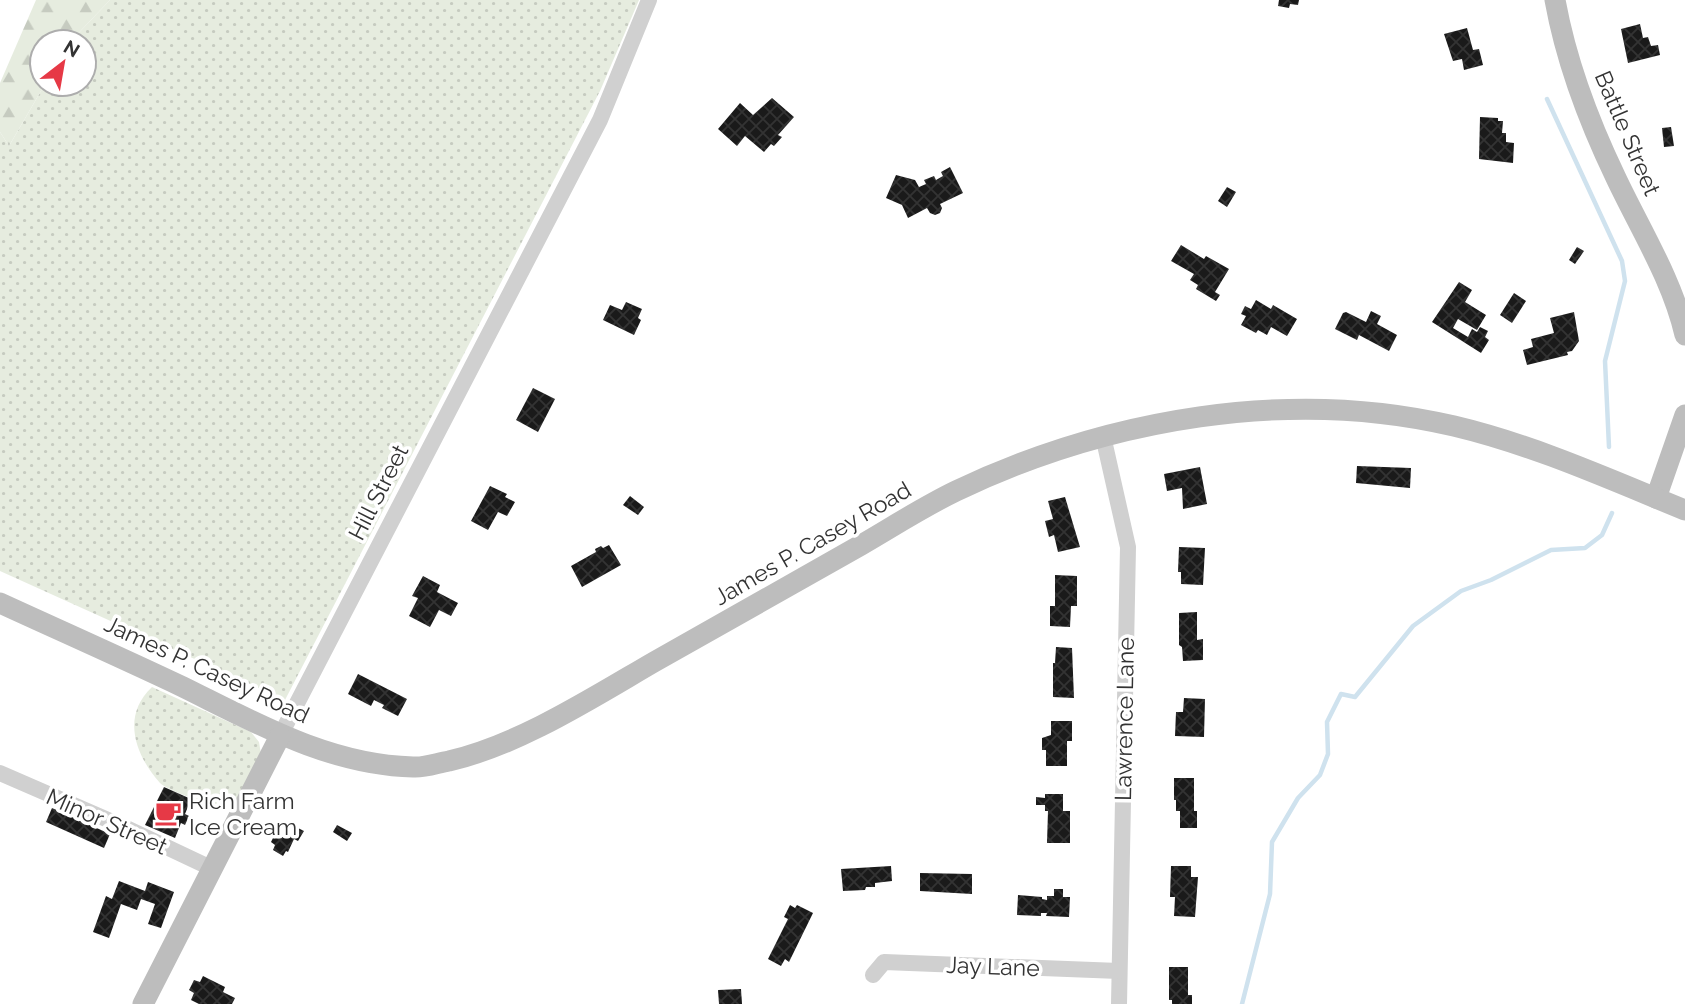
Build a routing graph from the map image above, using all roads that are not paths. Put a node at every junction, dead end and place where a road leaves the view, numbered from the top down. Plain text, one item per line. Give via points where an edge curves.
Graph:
1 (649, 0) edge
2 (1555, 0) edge
3 (1684, 325) edge
4 (1685, 415) edge
5 (1103, 436) junction
6 (1656, 498) junction
7 (1685, 510) edge
8 (0, 603) edge
9 (280, 736) junction
10 (0, 773) edge
11 (213, 869) junction
12 (1119, 971) junction
13 (873, 975) dead end
14 (143, 1004) edge
15 (1119, 1004) edge

1 - 9 street, Hill Street via 600,120
2 - 3 main road, Battle Street via 1594,128
4 - 6 main road
5 - 6 main road, James P. Casey Road via 1226,413 1368,412 1449,425 1521,444
5 - 9 main road, James P. Casey Road via 956,491 604,691 476,755 418,768 359,761
5 - 12 street, Lawrence Lane via 1128,547
6 - 7 main road, James P. Casey Road
8 - 9 main road, James P. Casey Road
9 - 11 main road, Hill Street
10 - 11 street, Minor Street
11 - 14 main road, Hill Street
12 - 13 street, Jay Lane via 884,962
12 - 15 street, Lawrence Lane

